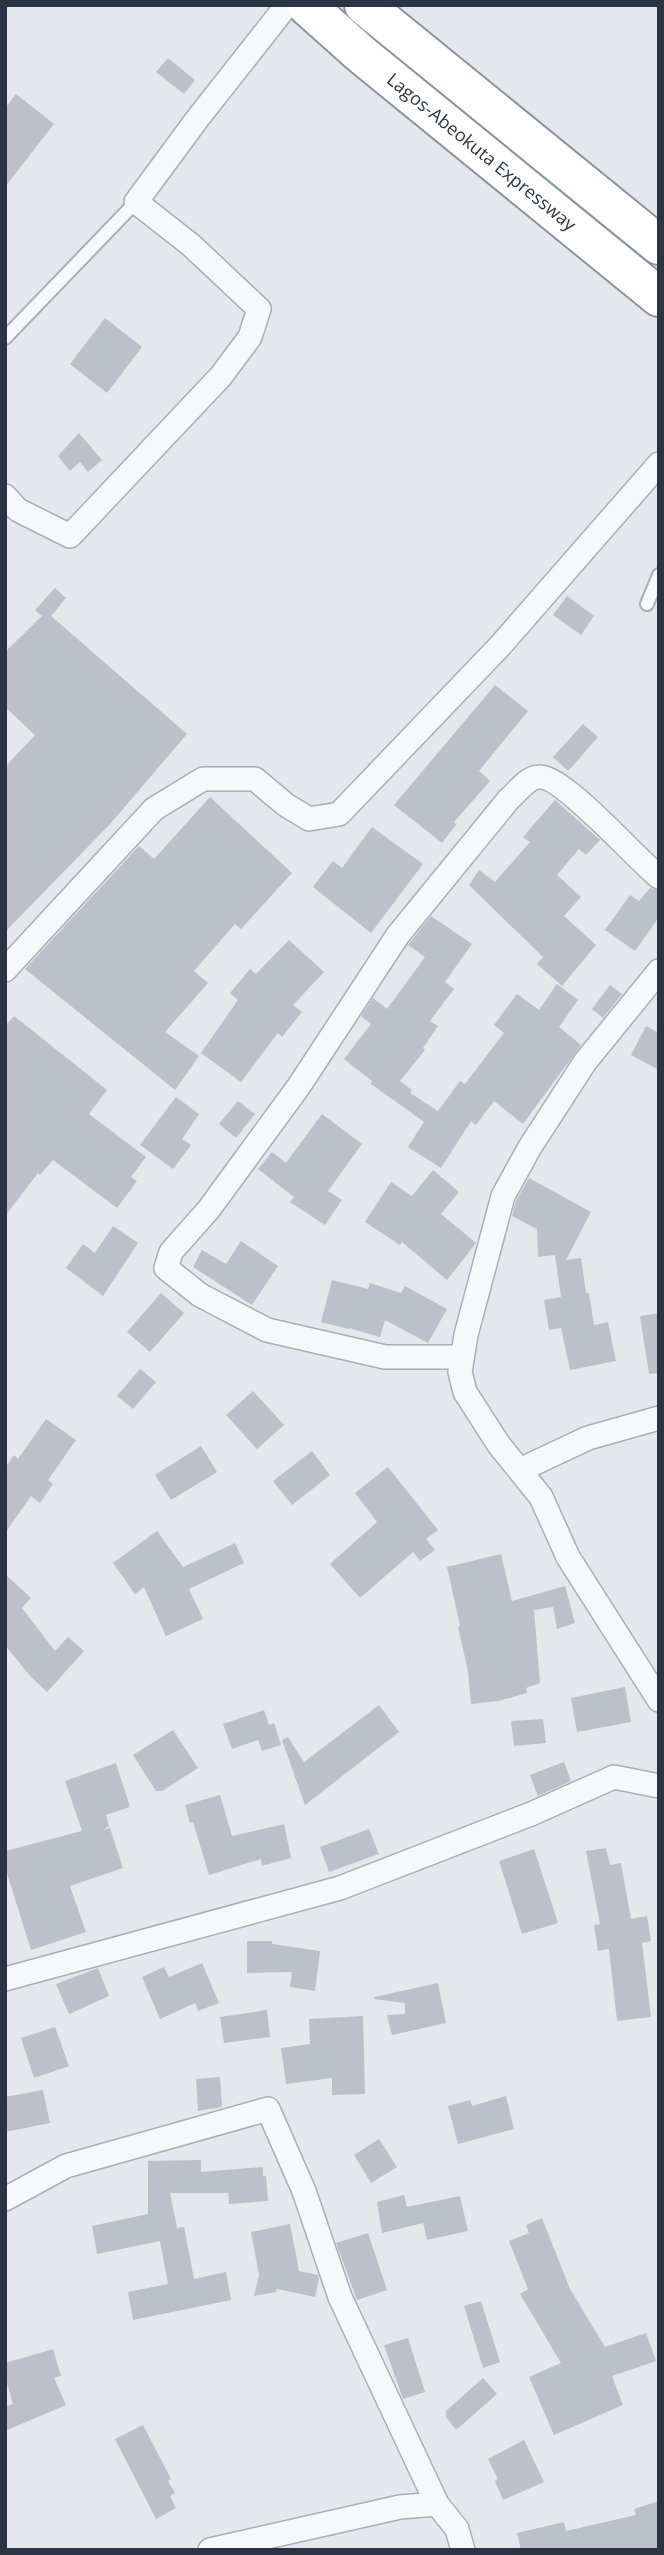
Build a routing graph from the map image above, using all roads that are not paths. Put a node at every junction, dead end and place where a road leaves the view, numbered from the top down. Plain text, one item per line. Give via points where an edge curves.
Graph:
1 (287, 5) edge
2 (306, 5) edge
3 (364, 5) edge
4 (136, 202) junction
5 (659, 245) edge
6 (659, 297) edge
7 (5, 338) edge
8 (659, 464) edge
9 (5, 496) edge
10 (659, 575) edge
11 (647, 604) dead end
12 (659, 877) edge
13 (5, 970) edge
14 (659, 971) edge
15 (462, 1357) junction
16 (659, 1418) edge
17 (520, 1470) junction
18 (659, 1700) edge
19 (659, 1786) edge
20 (5, 1979) edge
21 (5, 2199) edge
22 (437, 2504) junction
23 (210, 2550) edge
24 (463, 2550) edge

1 - 4 street
2 - 6 highway, Lagos-Abeokuta Expressway
3 - 5 highway
4 - 7 lane
4 - 9 street via 191,245 259,309 250,337 221,376 70,536 18,510
8 - 13 street via 499,647 339,814 309,820 255,779 203,779 154,809
10 - 11 lane
12 - 15 street via 568,790 537,776 526,784 398,935 299,1086 171,1252 166,1268 191,1289 267,1330 385,1357
14 - 15 street via 585,1062 503,1196
15 - 17 street via 465,1392
16 - 17 street via 588,1438
17 - 18 street via 541,1497 568,1558
19 - 20 street via 614,1777 340,1888
21 - 22 street via 66,2166 268,2109 304,2191 340,2297
22 - 23 street via 400,2507
22 - 24 street via 457,2529

